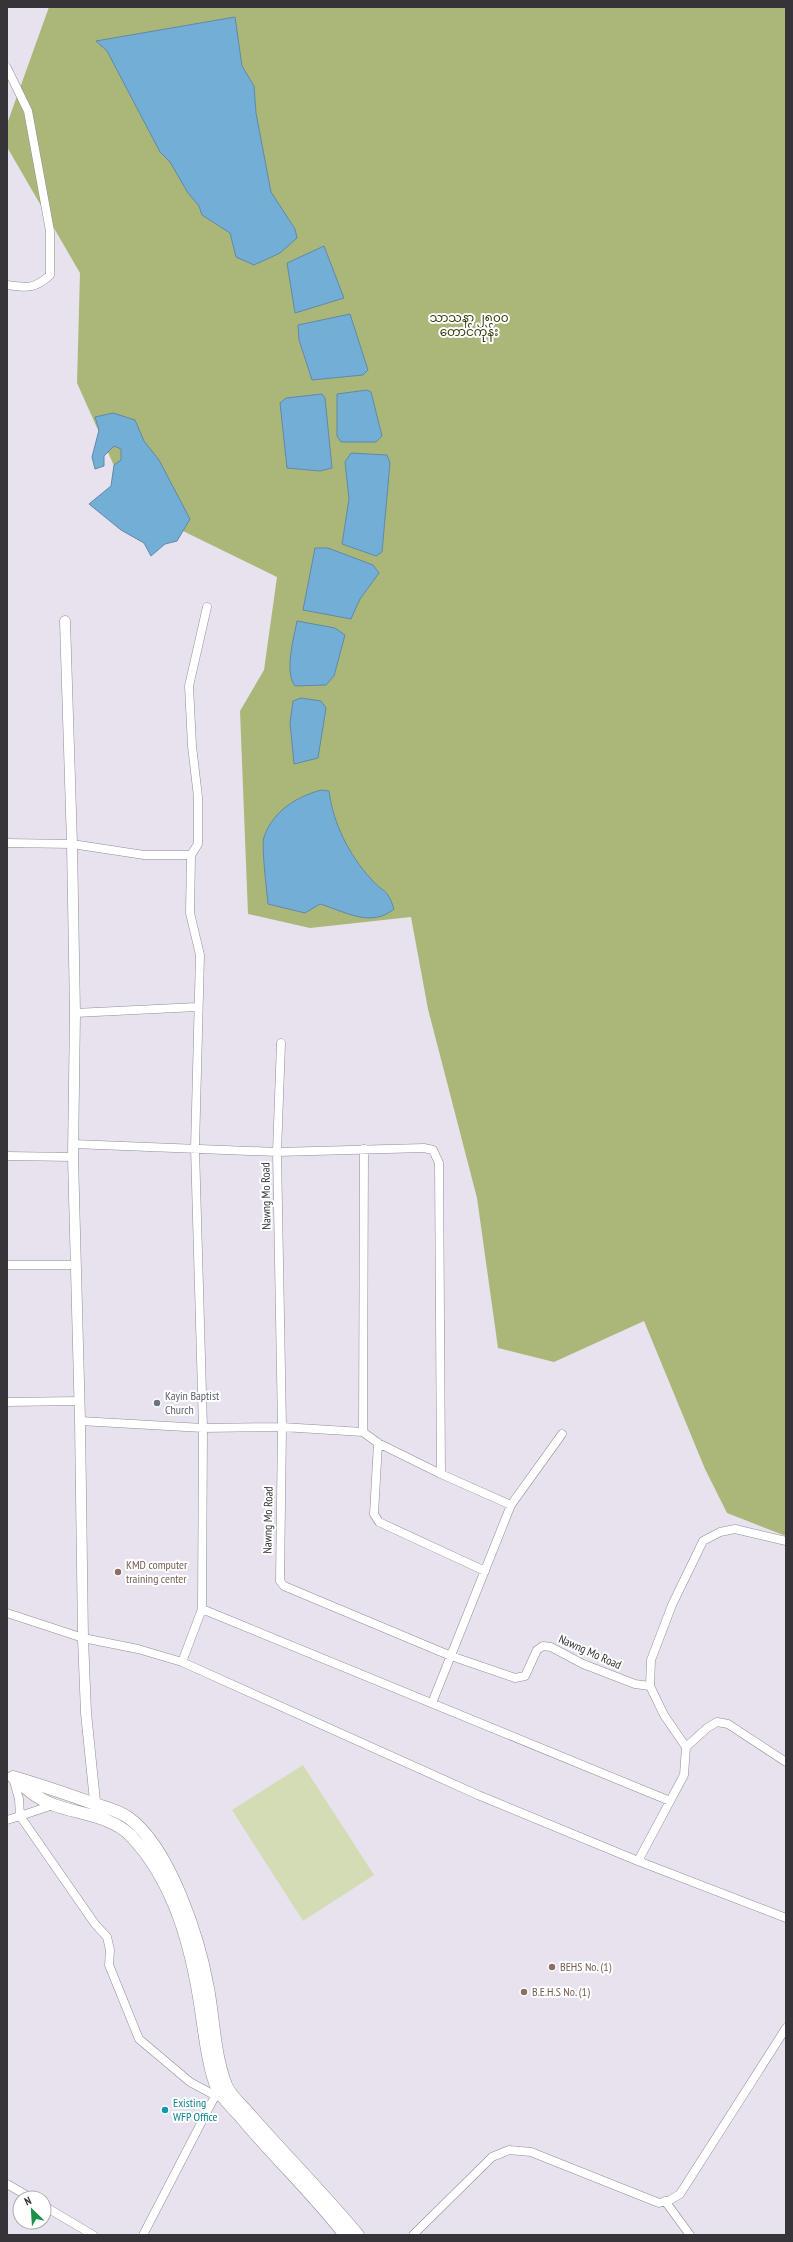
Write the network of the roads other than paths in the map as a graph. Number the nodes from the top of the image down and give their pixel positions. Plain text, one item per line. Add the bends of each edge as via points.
1 (7, 68) edge
2 (7, 285) edge
3 (207, 607) dead end
4 (65, 621) dead end
5 (7, 844) edge
6 (72, 844) junction
7 (191, 855) junction
8 (197, 1007) junction
9 (75, 1013) junction
10 (282, 1043) dead end
11 (73, 1144) junction
12 (195, 1148) junction
13 (364, 1149) junction
14 (277, 1152) junction
15 (7, 1156) edge
16 (73, 1157) junction
17 (7, 1265) edge
18 (75, 1265) junction
19 (79, 1401) junction
20 (7, 1402) edge
21 (80, 1421) junction
22 (282, 1427) junction
23 (203, 1428) junction
24 (363, 1432) junction
25 (562, 1434) dead end
26 (378, 1443) junction
27 (441, 1474) junction
28 (511, 1504) junction
29 (786, 1541) edge
30 (485, 1571) junction
31 (202, 1609) junction
32 (7, 1613) edge
33 (83, 1638) junction
34 (451, 1656) junction
35 (182, 1662) junction
36 (650, 1686) junction
37 (432, 1703) junction
38 (686, 1747) junction
39 (786, 1762) edge
40 (10, 1776) edge
41 (670, 1801) junction
42 (95, 1804) junction
43 (53, 1805) junction
44 (20, 1816) junction
45 (96, 1817) junction
46 (7, 1820) edge
47 (638, 1861) junction
48 (786, 1918) edge
49 (786, 2028) edge
50 (221, 2092) junction
51 (7, 2184) edge
52 (17, 2190) edge
53 (665, 2201) junction
54 (52, 2211) edge
55 (93, 2235) edge
56 (143, 2235) edge
57 (345, 2235) edge
58 (358, 2235) edge
59 (414, 2235) edge
60 (690, 2235) edge

1 - 2 street via 28,111 50,231 50,275 41,283 27,288
3 - 7 street via 189,686 198,797 198,844
4 - 6 street
5 - 6 street
6 - 7 street via 144,855
6 - 9 street
7 - 8 street via 190,913 200,955
8 - 9 street
8 - 12 street
9 - 11 street
10 - 14 street, Nawng Mo Road
11 - 12 street
11 - 16 street
12 - 14 street
12 - 23 street
13 - 14 street
13 - 24 street
13 - 27 street via 424,1148 433,1150 439,1163
14 - 22 street, Nawng Mo Road
15 - 16 street
16 - 18 street
17 - 18 street
18 - 19 street
19 - 20 street
19 - 21 street
21 - 23 street
21 - 33 street
22 - 23 street
22 - 24 street
22 - 34 street, Nawng Mo Road via 279,1574 284,1586
23 - 31 street
24 - 26 street
25 - 28 street
26 - 27 street
26 - 30 street via 374,1514 380,1522
27 - 28 street
28 - 30 street
29 - 36 street via 735,1528 703,1541 672,1605 651,1660
30 - 34 street
31 - 35 street
31 - 37 street
32 - 33 street
33 - 35 street
33 - 42 street via 86,1713
34 - 36 street, Nawng Mo Road via 521,1678 525,1676 537,1650 543,1646 551,1647 583,1664 635,1684
34 - 37 street
35 - 47 street via 478,1795
36 - 38 street via 664,1715
37 - 41 street
38 - 39 street via 717,1722 728,1724
38 - 41 street via 684,1775
40 - 42 main road via 48,1786
40 - 43 main road via 40,1799
40 - 44 street via 19,1799
41 - 47 street
42 - 45 street
42 - 50 main road via 116,1810 140,1827 158,1852 174,1882 195,1935 208,1988
43 - 44 street
43 - 45 main road
44 - 46 street
44 - 50 street via 95,1924 107,1937 110,1950 109,1965 139,2039 190,2082
45 - 50 main road via 115,1825 130,1836 149,1858 165,1887 186,1936 198,1988 206,2048
47 - 48 street
49 - 53 street via 680,2194
50 - 56 street
50 - 57 main road via 256,2135 316,2198
50 - 58 main road via 264,2130 324,2194
51 - 52 street
53 - 59 street via 659,2203 531,2152 509,2150 492,2157
53 - 60 street
54 - 55 street

